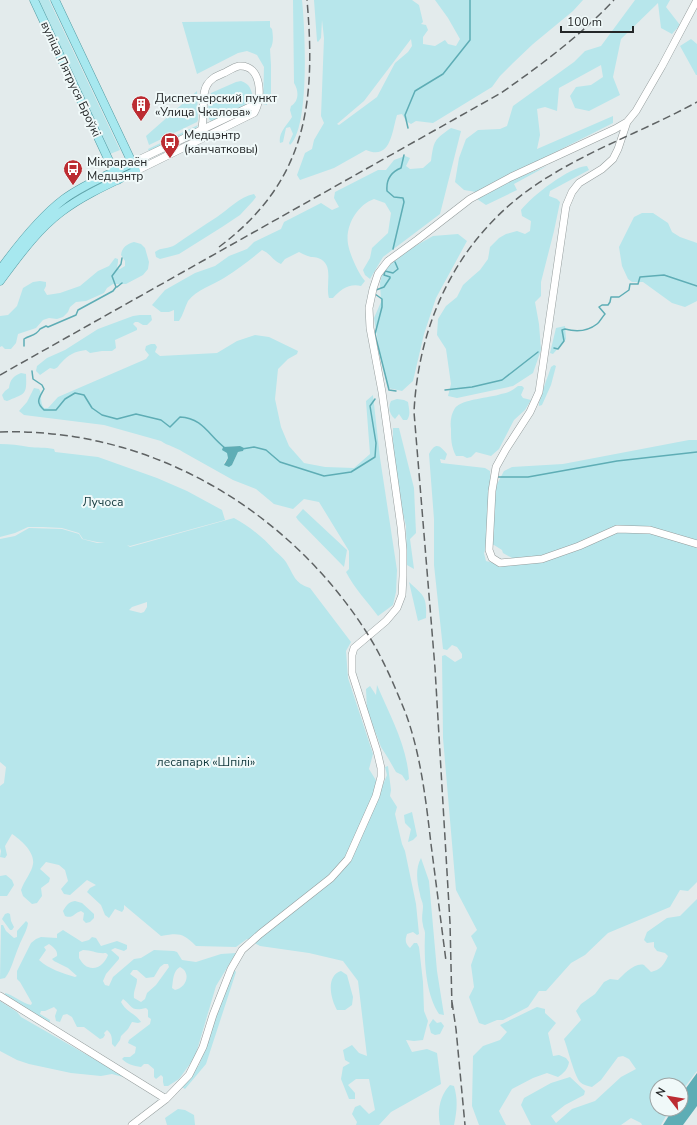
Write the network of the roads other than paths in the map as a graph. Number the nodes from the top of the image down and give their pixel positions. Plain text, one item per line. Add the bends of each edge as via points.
1 (34, 0) edge
2 (55, 0) edge
3 (697, 0) edge
4 (258, 103) junction
5 (627, 122) junction
6 (201, 131) junction
7 (132, 163) junction
8 (136, 171) junction
9 (116, 176) junction
10 (9, 263) junction
11 (0, 270) edge
12 (0, 281) edge
13 (697, 544) edge
14 (0, 996) edge
15 (166, 1099) junction
16 (132, 1125) edge

1 - 9 main road, вуліца Пятруся Броўкі
2 - 7 main road, вуліца Пятруся Броўкі
3 - 5 street via 662,66
4 - 6 street
4 - 6 street via 259,84 255,74 248,68 239,66 213,78 204,92
4 - 8 street via 254,113
5 - 13 street via 612,159 602,169 578,184 566,206 539,392 530,412 496,467 489,550 492,558 500,563 542,559 617,529 650,530
5 - 15 street via 470,199 388,261 378,274 369,308 370,328 382,392 401,527 402,595 397,608 386,621 354,648 351,664 381,768 378,787 348,859 331,878 242,950 231,969 203,1047 188,1075
6 - 7 street
7 - 8 main road, вуліца Пятруся Броўкі
7 - 9 main road
8 - 9 main road
9 - 10 main road via 64,199 50,212
10 - 11 main road
10 - 12 main road
14 - 15 street
15 - 16 street

